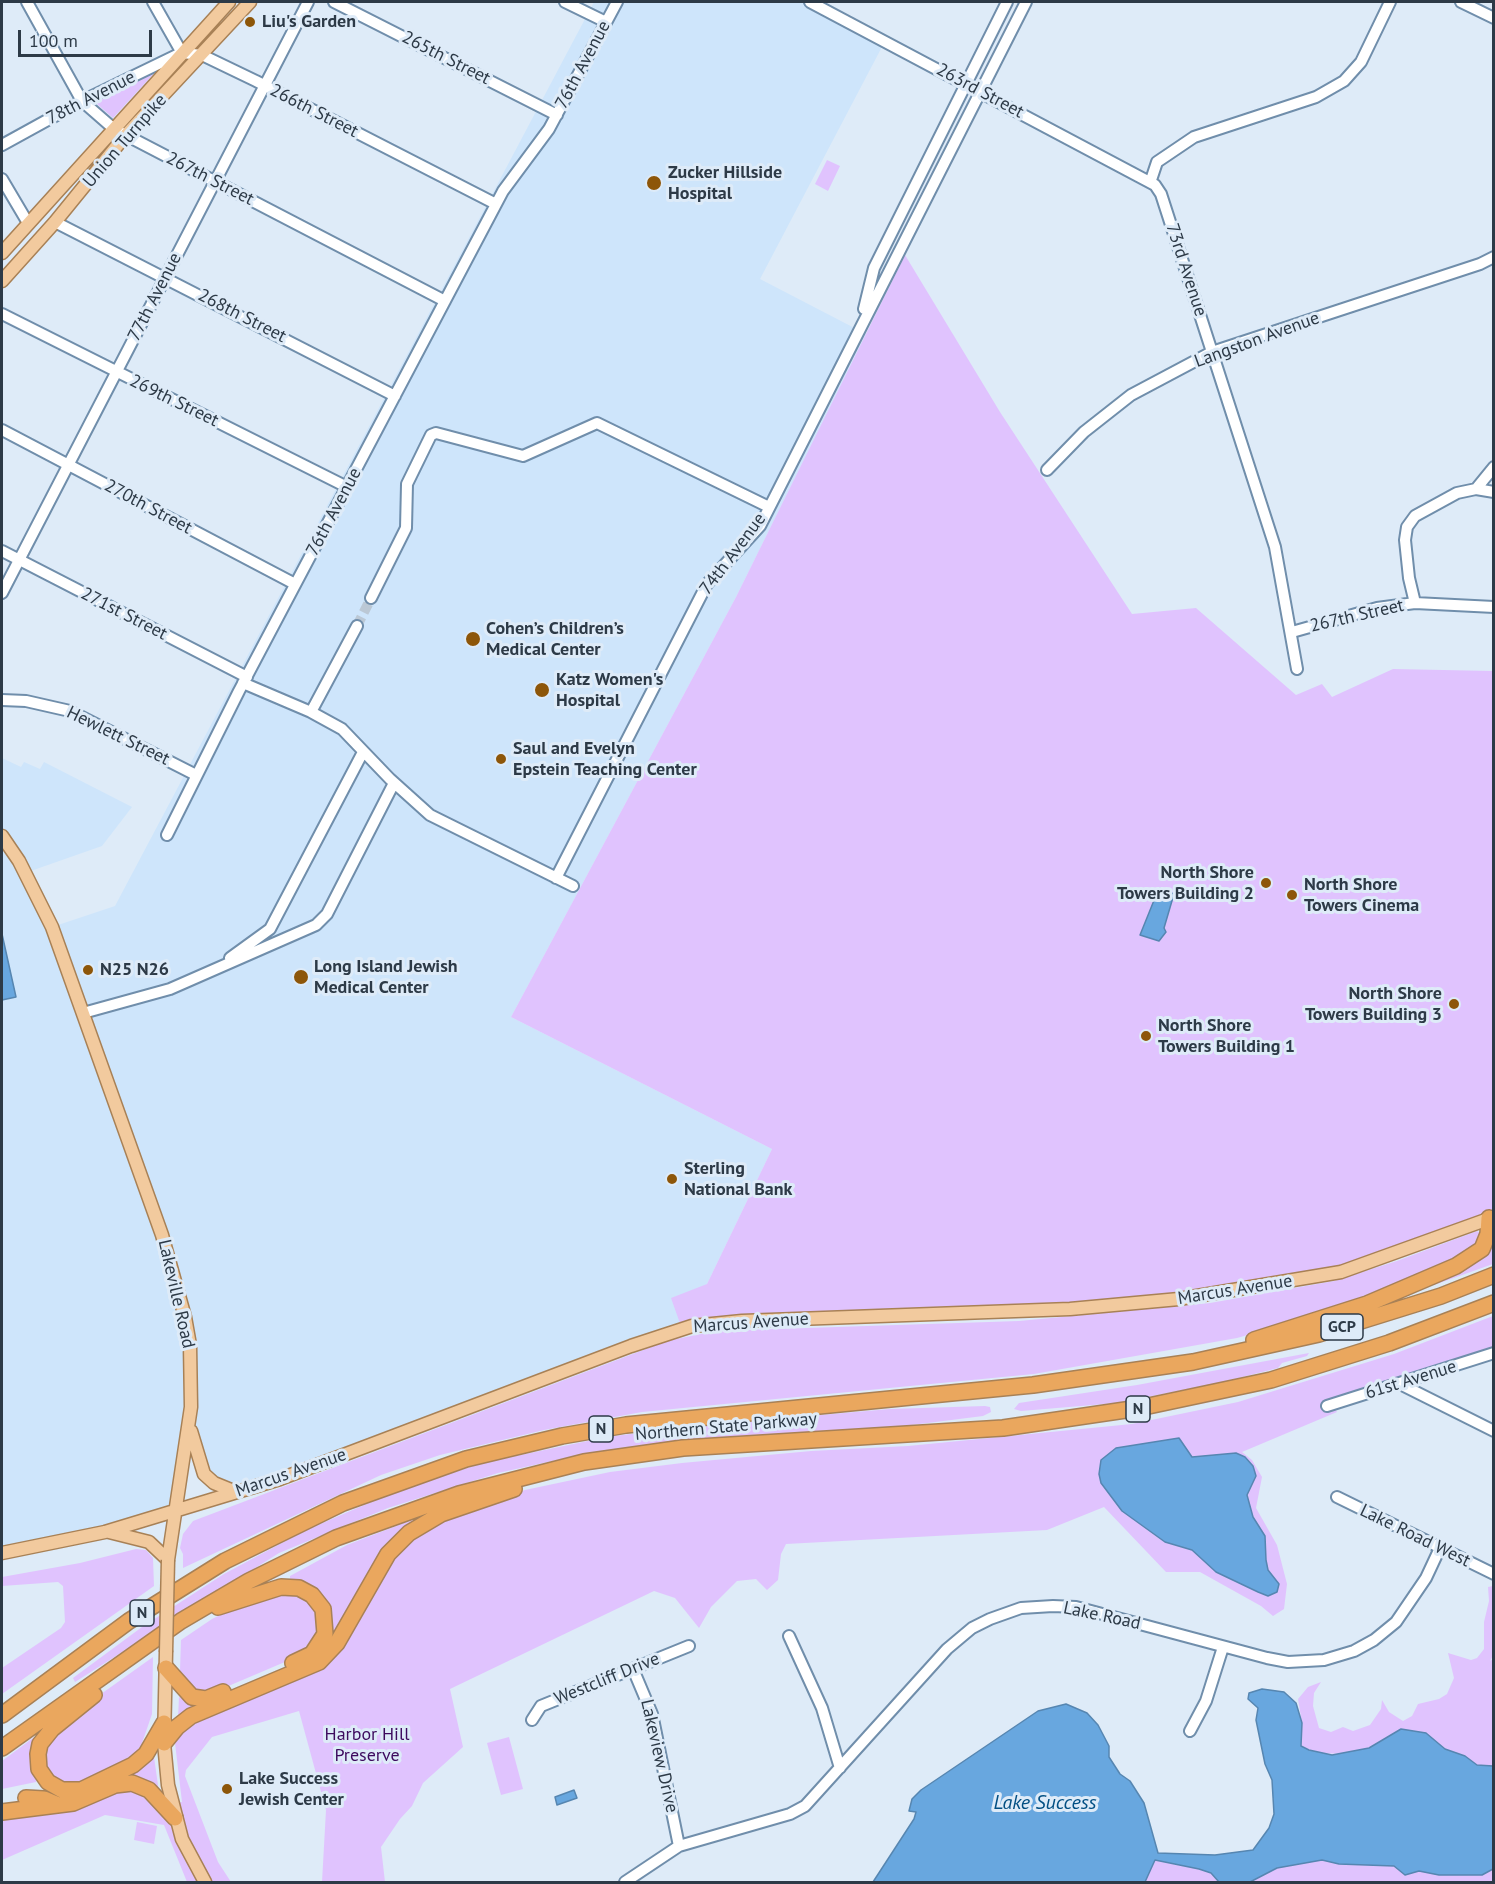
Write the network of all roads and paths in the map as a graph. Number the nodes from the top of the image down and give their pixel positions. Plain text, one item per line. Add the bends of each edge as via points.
1 (27, 2) edge
2 (153, 2) edge
3 (229, 2) edge
4 (250, 2) edge
5 (308, 2) edge
6 (334, 2) edge
7 (565, 2) edge
8 (617, 2) edge
9 (810, 2) edge
10 (1007, 2) edge
11 (1026, 2) edge
12 (1390, 2) edge
13 (1461, 2) edge
14 (829, 6) edge
15 (1494, 18) edge
16 (606, 22) junction
17 (182, 53) junction
18 (202, 55) junction
19 (966, 83) junction
20 (265, 85) junction
21 (980, 91) junction
22 (82, 101) junction
23 (557, 115) junction
24 (114, 129) junction
25 (125, 136) junction
26 (2, 146) edge
27 (2, 180) edge
28 (1151, 180) junction
29 (215, 181) junction
30 (496, 204) junction
31 (55, 222) junction
32 (28, 223) junction
33 (2, 253) edge
34 (1494, 257) edge
35 (165, 277) junction
36 (2, 281) edge
37 (445, 301) junction
38 (2, 314) edge
39 (859, 326) junction
40 (1212, 352) junction
41 (116, 373) junction
42 (395, 396) junction
43 (2, 430) edge
44 (68, 465) junction
45 (1494, 467) edge
46 (1047, 470) dead end
47 (347, 487) junction
48 (1476, 489) junction
49 (1494, 492) edge
50 (769, 507) junction
51 (2, 552) edge
52 (18, 560) junction
53 (295, 584) junction
54 (2, 593) edge
55 (371, 598) tunnel mouth
56 (1415, 603) junction
57 (1494, 607) edge
58 (357, 626) tunnel mouth
59 (1292, 632) junction
60 (1297, 669) dead end
61 (245, 680) junction
62 (2, 700) edge
63 (311, 712) junction
64 (363, 752) junction
65 (196, 775) junction
66 (394, 783) junction
67 (167, 835) dead end
68 (2, 836) edge
69 (556, 878) junction
70 (573, 886) dead end
71 (212, 970) junction
72 (83, 1013) junction
73 (1491, 1217) edge
74 (1494, 1275) edge
75 (1494, 1303) edge
76 (1494, 1353) edge
77 (1224, 1356) joint
78 (1129, 1372) junction
79 (1271, 1380) joint
80 (1400, 1384) junction
81 (1327, 1406) dead end
82 (189, 1422) junction
83 (1494, 1431) edge
84 (617, 1456) junction
85 (236, 1492) junction
86 (1337, 1497) dead end
87 (175, 1512) junction
88 (105, 1532) junction
89 (1440, 1548) junction
90 (2, 1553) edge
91 (168, 1560) junction
92 (1494, 1574) edge
93 (181, 1621) junction
94 (789, 1636) dead end
95 (153, 1641) junction
96 (689, 1646) dead end
97 (1222, 1647) junction
98 (166, 1660) junction
99 (633, 1669) junction
100 (62, 1670) junction
101 (2, 1704) edge
102 (2, 1715) edge
103 (532, 1720) dead end
104 (164, 1723) junction
105 (1191, 1731) dead end
106 (164, 1743) junction
107 (2, 1748) edge
108 (840, 1767) junction
109 (41, 1773) junction
110 (60, 1806) junction
111 (2, 1812) edge
112 (175, 1818) junction
113 (679, 1846) junction
114 (204, 1882) edge
115 (625, 1882) edge

1 - 22 street, 267th Street
2 - 17 street
3 - 17 main road, Union Turnpike
4 - 18 main road, Union Turnpike
5 - 20 street, 77th Avenue
6 - 23 street, 265th Street
7 - 16 street
8 - 16 street, 76th Avenue
9 - 14 street, 263rd Street
10 - 19 street, 74th Avenue
11 - 21 street, 74th Avenue
12 - 28 street via 1361,62 1344,81 1316,97 1186,141 1157,162
13 - 15 street
14 - 19 street, 263rd Street
16 - 23 street, 76th Avenue
17 - 18 street, 266th Street
17 - 22 street, 78th Avenue
17 - 24 main road, Union Turnpike
18 - 20 street, 266th Street
18 - 25 main road, Union Turnpike
19 - 21 street, 263rd Street
19 - 39 street, 74th Avenue via 874,268
20 - 29 street, 77th Avenue
20 - 30 street, 266th Street
21 - 28 street, 263rd Street
21 - 39 street, 74th Avenue
22 - 24 street, 267th Street
22 - 26 street, 78th Avenue
23 - 30 street, 76th Avenue
24 - 25 street, 267th Street
24 - 32 main road, Union Turnpike
25 - 29 street, 267th Street
25 - 31 main road, Union Turnpike
27 - 32 street
28 - 40 street, 73rd Avenue via 1161,194
29 - 35 street, 77th Avenue
29 - 37 street, 267th Street
30 - 37 street, 76th Avenue
31 - 35 street, 268th Street
31 - 36 main road, Union Turnpike
32 - 33 main road, Union Turnpike
34 - 40 street, Langston Avenue
35 - 41 street, 77th Avenue
35 - 42 street, 268th Street
37 - 42 street, 76th Avenue
38 - 41 street, 269th Street
39 - 50 street, 74th Avenue
40 - 46 street, Langston Avenue via 1131,395 1084,432
40 - 59 street, 73rd Avenue via 1275,547
41 - 44 street, 77th Avenue
41 - 47 street, 269th Street
42 - 47 street, 76th Avenue
43 - 44 street, 270th Street
44 - 52 street, 77th Avenue
44 - 53 street, 270th Street
45 - 48 street
47 - 53 street, 76th Avenue
48 - 49 street
48 - 56 street via 1456,494 1415,516 1407,527 1405,540
50 - 55 street via 597,423 523,456 436,433 407,484 406,528
50 - 69 street, 74th Avenue via 760,526 707,584
51 - 52 street, 271st Street
52 - 54 street, 77th Avenue
52 - 61 street, 271st Street
53 - 61 street, 76th Avenue
56 - 57 street, 267th Street
56 - 59 street, 267th Street via 1377,608
58 - 63 street
59 - 60 street, 73rd Avenue
61 - 63 street, 271st Street
61 - 65 street, 76th Avenue
62 - 65 street, Hewlett Street via 70,711
63 - 64 street, 271st Street via 342,729
64 - 66 street, 271st Street
64 - 71 street via 270,929
65 - 67 street, 76th Avenue
66 - 69 street, 271st Street via 430,815
66 - 71 street via 323,920
68 - 72 main road, Lakeville Road via 42,906
69 - 70 street, 271st Street
71 - 72 street via 170,988
72 - 82 main road, Lakeville Road via 174,1273 190,1346
73 - 78 highway via 1482,1249 1456,1266 1312,1323
73 - 85 main road, Marcus Avenue via 1341,1272 1179,1299 1070,1309 735,1321 693,1326
74 - 77 highway, GCP via 1359,1322
75 - 79 highway, GCP via 1389,1343
76 - 80 street, 61st Avenue
77 - 78 highway, Northern State Parkway / N
78 - 100 highway, Northern State Parkway / N via 626,1425 487,1453 373,1491 283,1530 197,1577
79 - 84 highway, Northern State Parkway / N via 1139,1408 1002,1428 716,1445
80 - 81 street, 61st Avenue
80 - 83 street
82 - 85 main road via 204,1474
82 - 87 main road, Lakeville Road
84 - 93 highway, Northern State Parkway / N via 490,1484 387,1518 279,1565
84 - 106 highway via 461,1505 416,1528 388,1554 337,1643 324,1658 191,1716
85 - 87 main road, Marcus Avenue
86 - 89 street, Lake Road West
87 - 88 main road, Marcus Avenue
87 - 91 main road, Lakeville Road
88 - 90 main road, Marcus Avenue
88 - 91 main road via 149,1542
89 - 92 street, Lake Road West
89 - 97 street, Lake Road via 1401,1617 1354,1651 1324,1660 1288,1662
91 - 98 main road, Lakeville Road, bridge
93 - 95 highway, Northern State Parkway / N
93 - 98 highway via 253,1594 289,1587 303,1590 318,1601 325,1615 326,1630 320,1645 308,1656 206,1699 188,1694
94 - 108 street via 822,1708
95 - 107 highway, Northern State Parkway / N
95 - 109 highway via 119,1676 47,1735 38,1754
96 - 99 street, Westcliff Drive
97 - 105 street via 1206,1701
97 - 108 street, Lake Road via 1076,1607 1038,1606 1004,1613 972,1628 947,1649
98 - 104 main road, Lakeville Road
99 - 103 street, Westcliff Drive via 541,1706
99 - 113 street, Lakeview Drive via 652,1714
100 - 101 highway
100 - 102 highway, Northern State Parkway / N
104 - 106 main road, Lakeville Road
104 - 109 highway via 138,1762 81,1790 62,1790
106 - 112 main road, Lakeville Road
108 - 113 street, Lake Road via 816,1797 790,1814
109 - 110 highway via 37,1786 26,1798 44,1799
110 - 111 highway
110 - 112 highway via 132,1783 145,1787
112 - 114 main road, Lakeville Road
113 - 115 street, Lake Road

